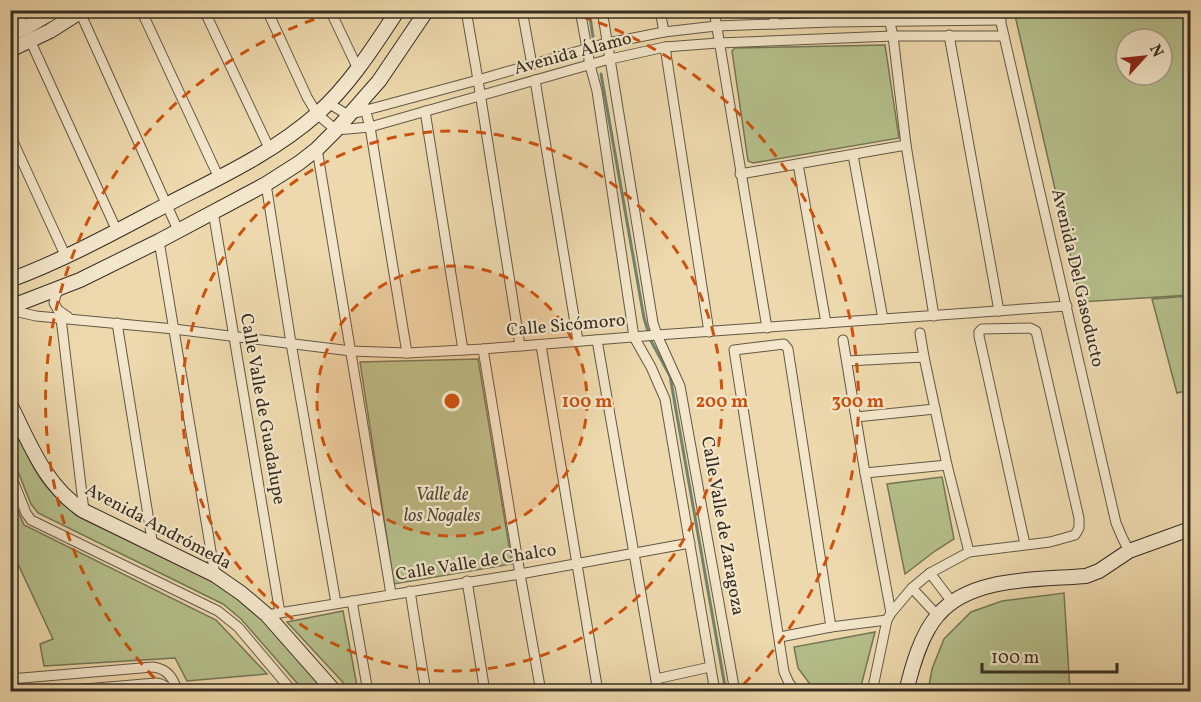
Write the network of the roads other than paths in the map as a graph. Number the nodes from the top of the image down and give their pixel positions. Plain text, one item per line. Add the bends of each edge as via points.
1 (16, 10) edge
2 (56, 10) edge
3 (141, 10) edge
4 (204, 10) edge
5 (267, 10) edge
6 (330, 10) edge
7 (427, 10) edge
8 (466, 10) edge
9 (522, 10) edge
10 (580, 10) edge
11 (602, 10) edge
12 (660, 10) edge
13 (714, 10) edge
14 (772, 10) edge
15 (830, 10) edge
16 (887, 10) edge
17 (80, 11) edge
18 (395, 12) edge
19 (999, 15) edge
20 (946, 16) edge
21 (889, 21) junction
22 (832, 22) junction
23 (775, 24) junction
24 (716, 26) junction
25 (664, 32) junction
26 (10, 34) edge
27 (27, 34) junction
28 (950, 35) junction
29 (893, 36) junction
30 (1004, 36) junction
31 (608, 43) junction
32 (718, 43) junction
33 (665, 47) junction
34 (587, 48) junction
35 (10, 50) edge
36 (611, 59) junction
37 (532, 65) junction
38 (590, 65) junction
39 (358, 69) junction
40 (478, 80) junction
41 (534, 80) junction
42 (480, 96) junction
43 (328, 103) junction
44 (364, 105) junction
45 (425, 111) junction
46 (317, 114) junction
47 (348, 115) junction
48 (370, 127) junction
49 (336, 130) junction
50 (10, 135) edge
51 (906, 145) junction
52 (317, 149) junction
53 (270, 150) junction
54 (853, 155) junction
55 (798, 164) junction
56 (740, 174) junction
57 (219, 178) junction
58 (266, 184) junction
59 (166, 205) junction
60 (213, 211) junction
61 (178, 230) junction
62 (117, 231) junction
63 (159, 241) junction
64 (66, 256) junction
65 (11, 278) edge
66 (63, 287) junction
67 (1067, 306) junction
68 (10, 309) edge
69 (999, 311) junction
70 (934, 316) junction
71 (65, 318) junction
72 (883, 319) junction
73 (117, 323) junction
74 (826, 323) junction
75 (767, 328) junction
76 (174, 329) junction
77 (710, 332) junction
78 (920, 333) dead end
79 (655, 335) junction
80 (233, 336) junction
81 (637, 337) junction
82 (597, 340) junction
83 (843, 340) dead end
84 (578, 341) junction
85 (291, 343) junction
86 (541, 345) junction
87 (520, 346) junction
88 (483, 349) junction
89 (463, 350) junction
90 (351, 351) junction
91 (407, 353) junction
92 (924, 357) junction
93 (847, 361) junction
94 (10, 404) edge
95 (935, 409) junction
96 (856, 417) junction
97 (947, 465) junction
98 (865, 473) junction
99 (10, 474) edge
100 (84, 511) junction
101 (1191, 529) edge
102 (690, 543) junction
103 (1025, 544) junction
104 (153, 546) junction
105 (1129, 551) junction
106 (969, 552) junction
107 (633, 553) junction
108 (576, 563) junction
109 (930, 573) junction
110 (520, 574) junction
111 (215, 575) junction
112 (467, 581) junction
113 (912, 588) junction
114 (410, 591) junction
115 (391, 594) junction
116 (352, 601) junction
117 (952, 602) junction
118 (336, 603) junction
119 (274, 614) junction
120 (938, 615) junction
121 (889, 616) junction
122 (831, 627) junction
123 (780, 637) junction
124 (710, 667) junction
125 (70, 674) junction
126 (656, 679) junction
127 (10, 680) edge
128 (76, 690) edge
129 (49, 692) edge
130 (177, 692) edge
131 (293, 692) edge
132 (336, 692) edge
133 (369, 692) edge
134 (426, 692) edge
135 (484, 692) edge
136 (541, 692) edge
137 (598, 692) edge
138 (658, 692) edge
139 (715, 692) edge
140 (735, 692) edge
141 (796, 692) edge
142 (872, 692) edge
143 (906, 692) edge

1 - 27 street
2 - 27 street
3 - 57 street
4 - 53 street
5 - 46 street
6 - 39 street
7 - 44 street
8 - 40 street
9 - 37 street
10 - 34 street
11 - 31 street, Calle Valle de Zaragoza
12 - 25 street
13 - 24 street
14 - 23 street
15 - 22 street
16 - 21 street
17 - 27 street via 50,31
17 - 59 street
18 - 39 street
19 - 20 street, Avenida Álamo
19 - 30 street, Avenida Del Gasoducto
20 - 21 street, Avenida Álamo
21 - 22 street, Avenida Álamo
21 - 29 street
22 - 23 street, Avenida Álamo
23 - 24 street, Avenida Álamo
24 - 25 street, Avenida Álamo
24 - 32 street
25 - 31 street, Avenida Álamo
26 - 27 street
27 - 35 street
27 - 62 street
28 - 29 street, Avenida Álamo
28 - 30 street, Avenida Álamo
28 - 69 street
29 - 32 street, Avenida Álamo
29 - 51 street
30 - 67 street, Avenida Del Gasoducto
31 - 34 street, Avenida Álamo
31 - 36 street, Calle Valle de Zaragoza
32 - 33 street, Avenida Álamo
32 - 56 street
33 - 36 street, Avenida Álamo
33 - 77 street
34 - 37 street, Avenida Álamo
34 - 38 street
36 - 38 street, Avenida Álamo
36 - 79 street, Calle Valle de Zaragoza
37 - 40 street, Avenida Álamo
38 - 41 street, Avenida Álamo
38 - 81 street
39 - 43 street
40 - 42 street
40 - 44 street, Avenida Álamo
41 - 42 street, Avenida Álamo
41 - 84 street
42 - 45 street, Avenida Álamo
42 - 87 street
43 - 46 street
43 - 47 street
44 - 47 street
44 - 48 street
45 - 48 street, Avenida Álamo
45 - 89 street
46 - 49 street
46 - 53 street
47 - 49 street
48 - 49 street, Avenida Álamo
48 - 91 street
49 - 52 street
50 - 64 street
51 - 54 street
51 - 70 street
52 - 58 street
52 - 90 street
53 - 57 street
54 - 55 street
54 - 72 street
55 - 56 street
55 - 74 street
56 - 75 street
57 - 59 street
58 - 60 street
58 - 85 street
59 - 61 street
59 - 62 street
60 - 61 street
60 - 80 street, Calle Valle de Guadalupe
61 - 63 street
62 - 64 street
63 - 66 street
63 - 76 street
64 - 65 street
66 - 68 street
66 - 71 street via 54,303
67 - 69 street, Calle Sicómoro
67 - 105 street, Avenida Del Gasoducto via 1116,523
68 - 71 street, Calle Sicómoro
69 - 70 street, Calle Sicómoro
70 - 72 street, Calle Sicómoro
71 - 73 street, Calle Sicómoro
71 - 100 street
72 - 74 street, Calle Sicómoro
73 - 76 street, Calle Sicómoro
73 - 104 street
74 - 75 street, Calle Sicómoro
75 - 77 street, Calle Sicómoro
76 - 80 street, Calle Sicómoro
76 - 111 street
77 - 79 street, Calle Sicómoro
78 - 92 street
79 - 81 street, Calle Sicómoro
79 - 140 street, Calle Valle de Zaragoza via 680,386
80 - 85 street, Calle Sicómoro
80 - 119 street, Calle Valle de Guadalupe
81 - 82 street, Calle Sicómoro
81 - 102 street, Calle Valle de Zaragoza via 665,399
82 - 84 street, Calle Sicómoro
82 - 107 street
83 - 93 street
84 - 86 street, Calle Sicómoro
85 - 90 street, Calle Sicómoro
85 - 118 street
86 - 87 street, Calle Sicómoro
86 - 108 street
87 - 88 street, Calle Sicómoro
88 - 89 street, Calle Sicómoro
88 - 110 street
89 - 91 street, Calle Sicómoro
90 - 91 street, Calle Sicómoro
90 - 115 street
92 - 93 street
92 - 95 street
93 - 96 street
94 - 100 street, Avenida Andrómeda via 51,482
95 - 96 street
95 - 97 street
96 - 98 street
97 - 98 street
97 - 106 street
98 - 121 street
99 - 131 street via 31,520 218,611 238,627
100 - 104 street, Avenida Andrómeda
101 - 105 street
102 - 107 street, Calle Valle de Chalco
102 - 124 street, Calle Valle de Zaragoza
103 - 103 street via 979,336 982,329 1036,331 1079,518 1075,535
103 - 106 street
104 - 111 street, Avenida Andrómeda
105 - 117 street via 1086,576 986,585
106 - 109 street
107 - 108 street, Calle Valle de Chalco
107 - 126 street
108 - 110 street, Calle Valle de Chalco
108 - 137 street
109 - 113 street
109 - 117 street
110 - 112 street, Calle Valle de Chalco
110 - 136 street
111 - 119 street, Avenida Andrómeda
112 - 114 street, Calle Valle de Chalco
112 - 135 street
113 - 120 street
113 - 121 street
114 - 115 street, Calle Valle de Chalco
114 - 134 street
115 - 116 street, Calle Valle de Chalco
116 - 118 street, Calle Valle de Chalco
116 - 133 street
117 - 120 street
118 - 119 street, Calle Valle de Chalco
119 - 132 street, Avenida Andrómeda
120 - 143 street via 924,638
121 - 122 street
121 - 142 street
122 - 123 street
122 - 123 street via 788,349 784,344 736,349 733,351
123 - 141 street via 784,672
124 - 126 street
124 - 139 street, Calle Valle de Zaragoza
125 - 127 street
125 - 128 street
125 - 130 street via 161,668 170,675
126 - 138 street
128 - 129 street
128 - 130 street via 156,683

